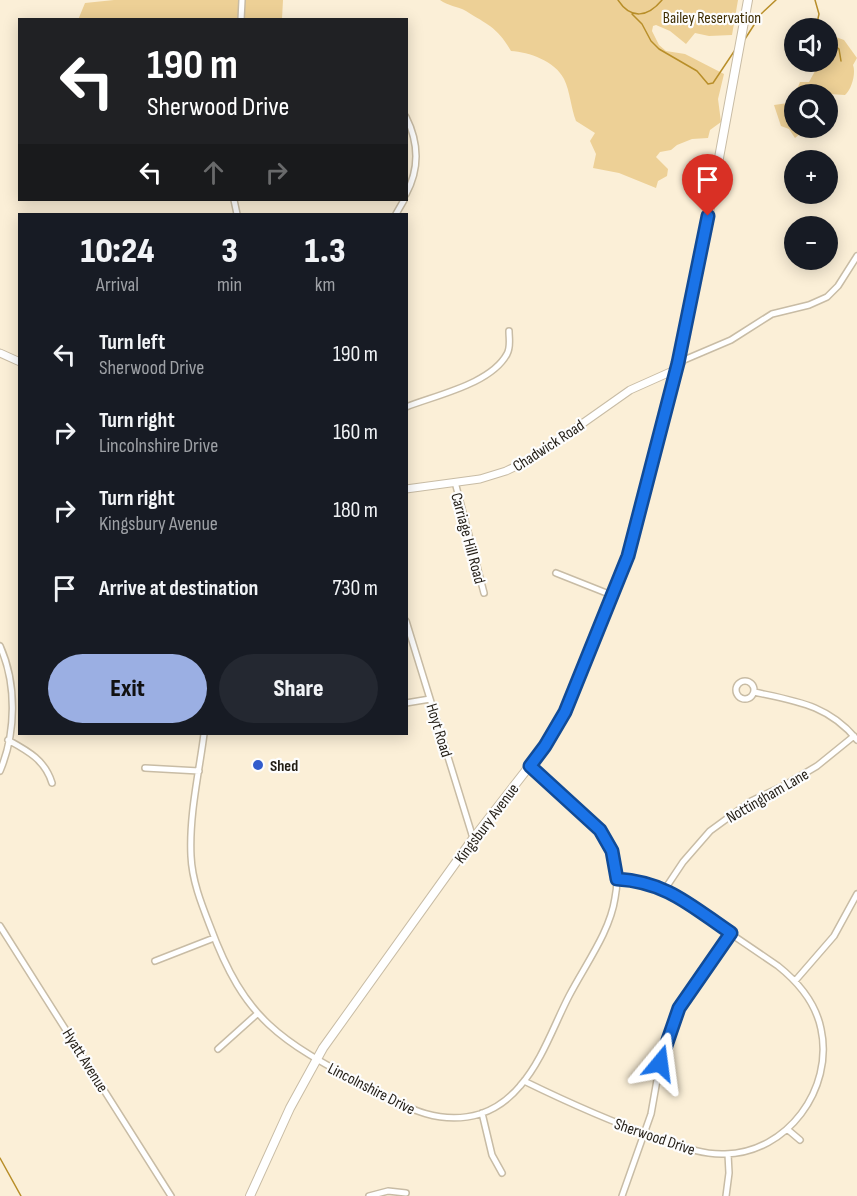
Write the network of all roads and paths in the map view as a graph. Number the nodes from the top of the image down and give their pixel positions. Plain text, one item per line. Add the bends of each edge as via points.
1 (242, 0) edge
2 (748, 0) edge
3 (241, 18) edge
4 (408, 122) edge
5 (408, 189) edge
6 (857, 256) edge
7 (509, 331) dead end
8 (0, 353) edge
9 (18, 361) edge
10 (677, 369) junction
11 (408, 406) edge
12 (454, 482) junction
13 (408, 489) edge
14 (556, 573) dead end
15 (484, 593) dead end
16 (614, 596) junction
17 (408, 628) edge
18 (0, 646) edge
19 (754, 692) dead end
20 (430, 699) junction
21 (408, 703) edge
22 (204, 735) edge
23 (856, 738) edge
24 (8, 740) junction
25 (530, 766) junction
26 (145, 768) dead end
27 (0, 771) edge
28 (199, 771) junction
29 (52, 783) dead end
30 (473, 838) junction
31 (617, 879) junction
32 (665, 889) junction
33 (857, 894) edge
34 (0, 926) edge
35 (731, 933) junction
36 (214, 938) junction
37 (155, 961) dead end
38 (795, 981) junction
39 (257, 1014) junction
40 (218, 1049) dead end
41 (317, 1059) junction
42 (524, 1081) junction
43 (482, 1113) junction
44 (788, 1129) junction
45 (645, 1134) junction
46 (800, 1140) dead end
47 (728, 1154) junction
48 (502, 1173) dead end
49 (406, 1193) dead end
50 (171, 1196) edge
51 (250, 1196) edge
52 (369, 1196) edge
53 (622, 1196) edge
54 (726, 1196) edge

1 - 3 street
2 - 10 main road, Kingsbury Avenue
4 - 5 street via 417,157
6 - 10 street via 827,297 772,314 731,340 684,360
7 - 11 street via 506,355 486,375
8 - 9 street
10 - 12 street, Chadwick Road via 630,390 522,464 492,476
10 - 16 main road, Kingsbury Avenue via 639,521
12 - 13 street, Chadwick Road
12 - 15 street, Carriage Hill Road
14 - 16 street
16 - 25 main road, Kingsbury Avenue via 562,718
17 - 20 street, Hoyt Road
18 - 24 street via 13,707
19 - 23 street via 825,711
20 - 21 street
20 - 30 street, Hoyt Road
22 - 28 street, Lincolnshire Drive
23 - 32 street, Nottingham Lane via 818,766 751,801 710,831 682,862
24 - 27 street
24 - 29 street via 35,756
25 - 30 main road, Kingsbury Avenue
25 - 31 street, Lincolnshire Drive via 600,830 612,851
26 - 28 street
28 - 36 street, Lincolnshire Drive via 191,854 196,889
30 - 41 main road, Kingsbury Avenue
31 - 32 street, Sherwood Drive via 642,881
31 - 42 street, Lincolnshire Drive via 606,926
32 - 35 street, Sherwood Drive
33 - 38 street via 834,936
34 - 50 street, Hyatt Avenue
35 - 38 street, Sherwood Drive
35 - 45 street via 674,1018
36 - 37 street
36 - 39 street, Lincolnshire Drive via 236,986
38 - 44 street, Sherwood Drive via 812,1004 823,1055 814,1094
39 - 40 street
39 - 41 street, Lincolnshire Drive via 290,1044
41 - 43 street, Lincolnshire Drive via 419,1113 451,1118
41 - 51 main road, Kingsbury Avenue via 272,1144
42 - 43 street, Lincolnshire Drive via 502,1102
42 - 45 street, Sherwood Drive
43 - 48 street via 492,1155
44 - 46 street
44 - 47 street, Sherwood Drive via 765,1144
45 - 47 street, Sherwood Drive via 693,1151
45 - 53 street
47 - 54 street
49 - 52 street via 388,1191

